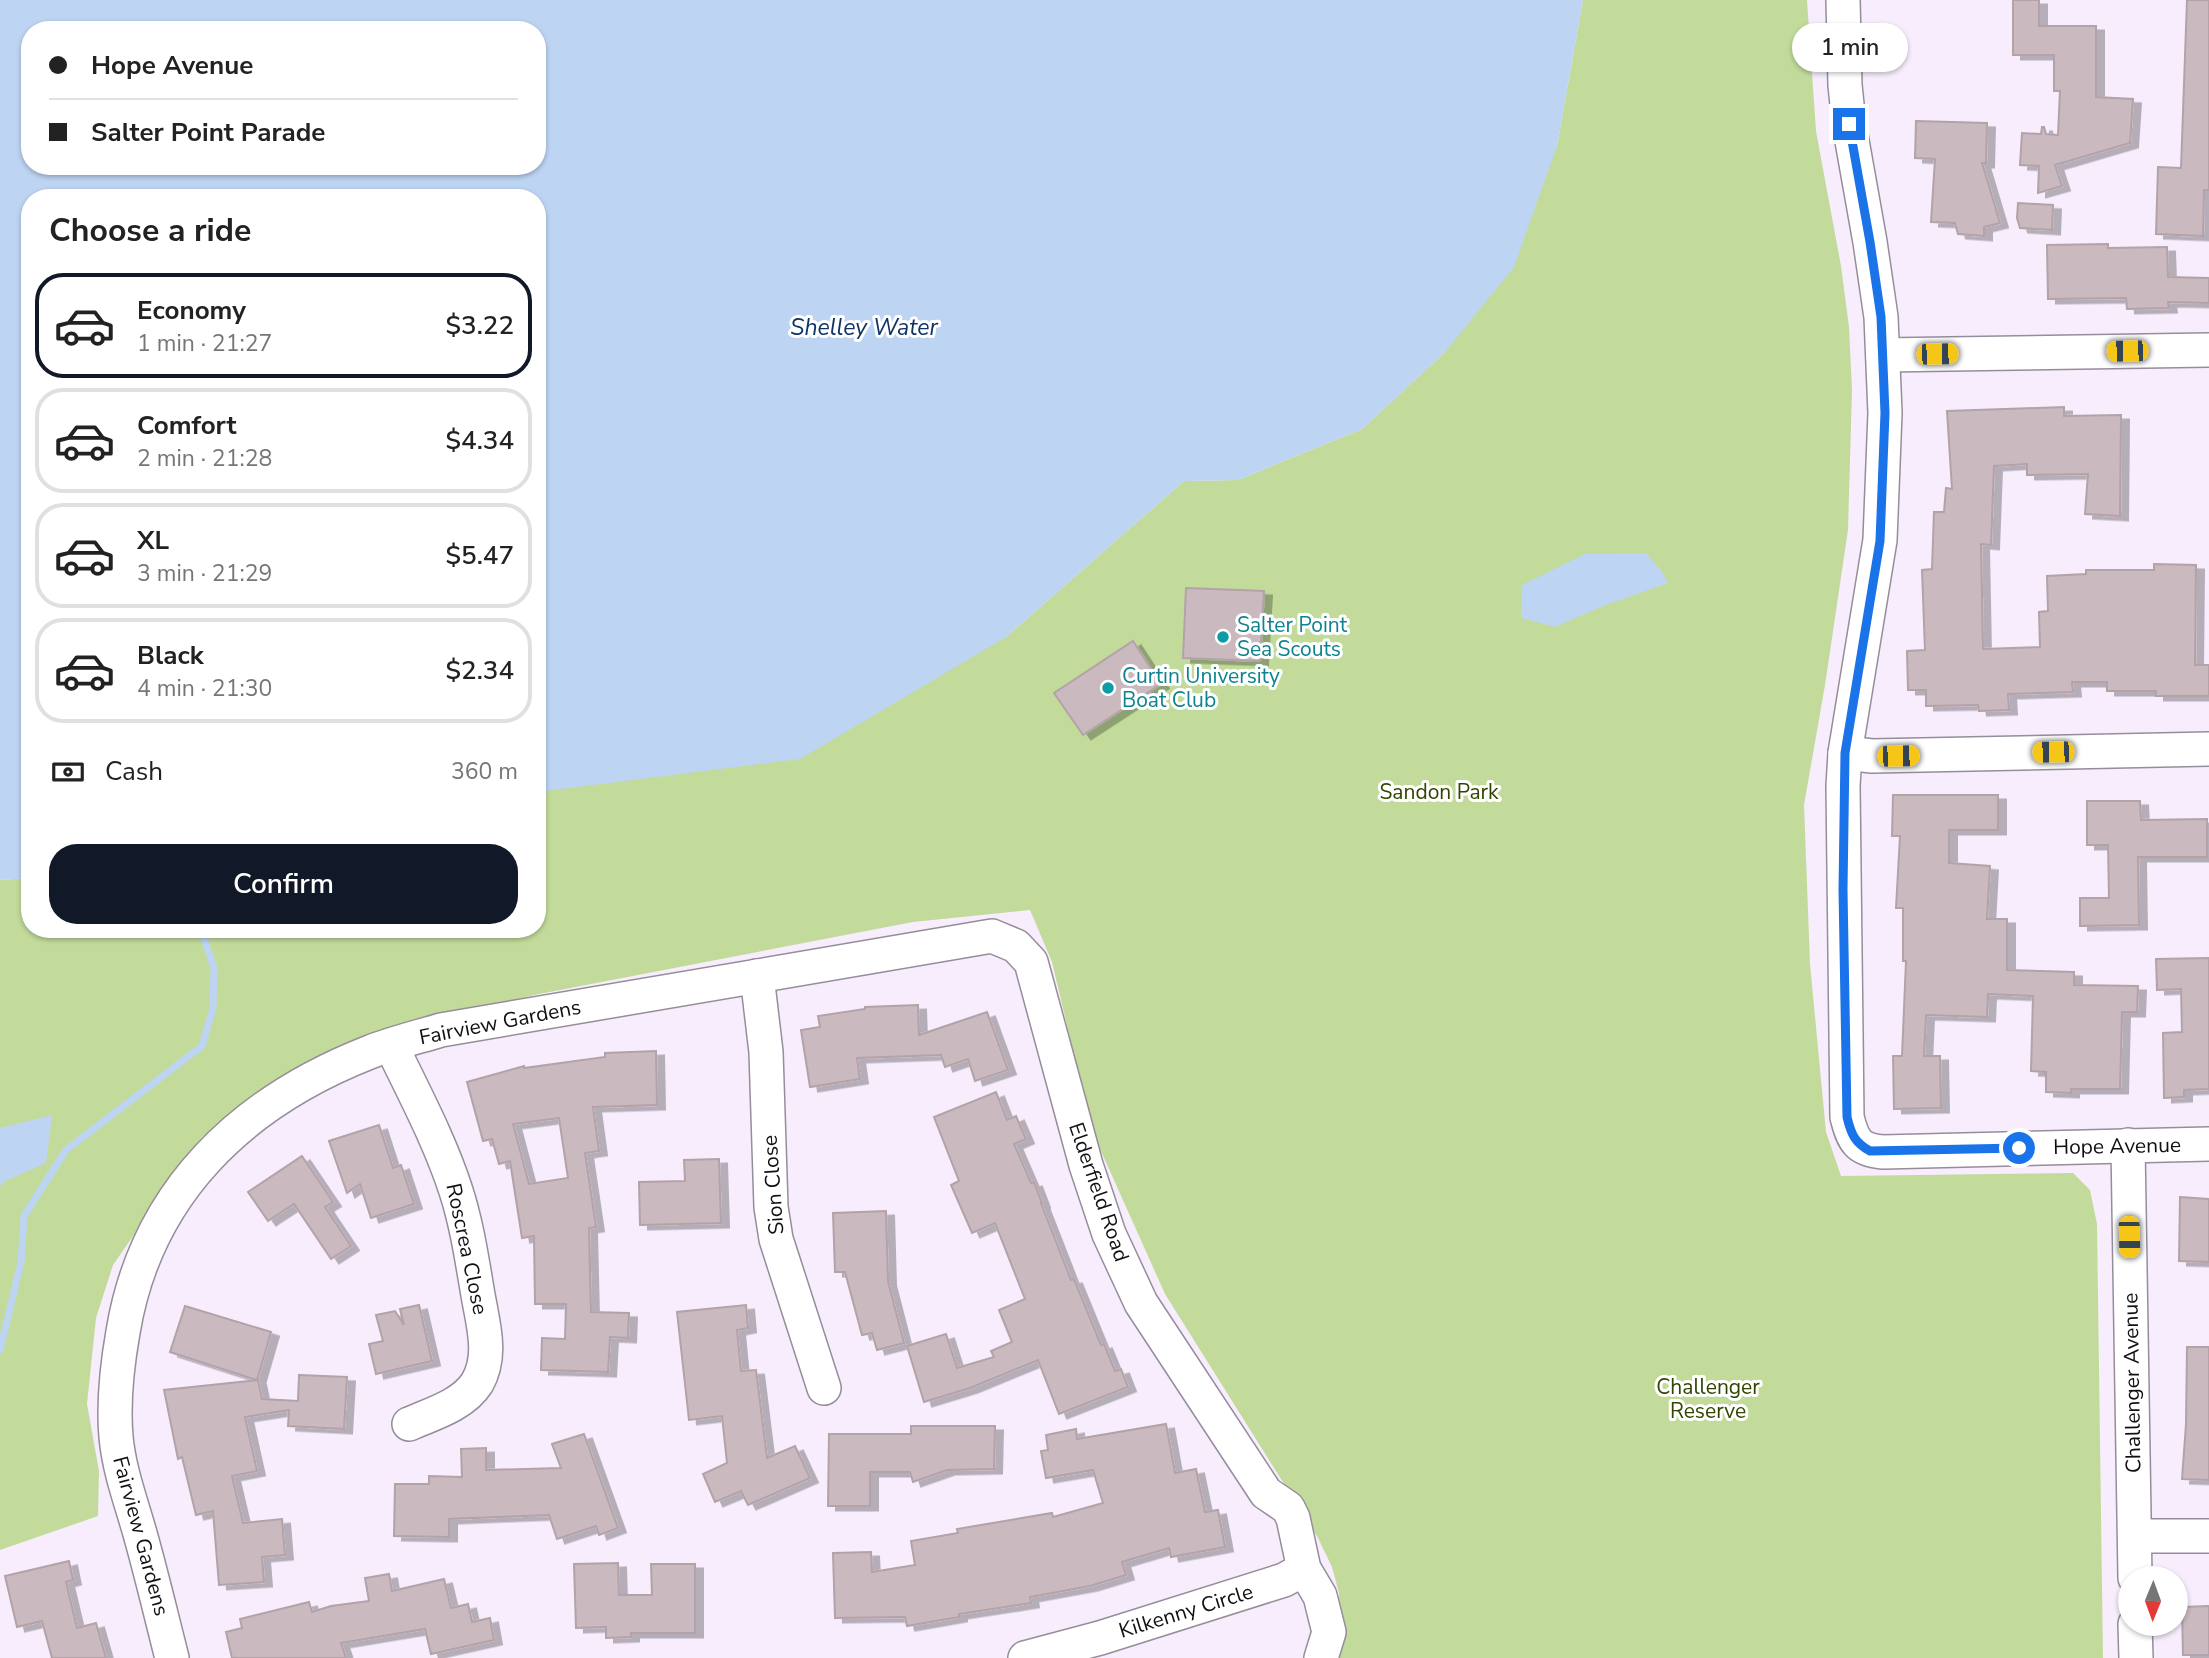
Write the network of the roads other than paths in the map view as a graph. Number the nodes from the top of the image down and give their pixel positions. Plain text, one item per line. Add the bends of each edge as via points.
1 (1843, 0) edge
2 (2209, 350) edge
3 (1883, 355) junction
4 (2209, 750) edge
5 (1845, 753) junction
6 (1016, 946) joint
7 (757, 976) junction
8 (391, 1045) junction
9 (2209, 1144) edge
10 (2128, 1145) junction
11 (824, 1388) dead end
12 (409, 1424) dead end
13 (2135, 1536) junction
14 (2209, 1536) edge
15 (2135, 1566) edge
16 (1294, 1575) junction
17 (2135, 1636) edge
18 (172, 1658) edge
19 (1025, 1658) edge
20 (1321, 1658) edge
21 (2136, 1658) edge

1 - 3 street via 1849,124 1870,242
2 - 3 street
3 - 5 street via 1880,541
4 - 5 street
5 - 10 street, Hope Avenue via 1847,1117 1859,1145 1883,1152
6 - 7 street, Fairview Gardens via 986,937
6 - 16 street, Elderfield Road via 1034,970 1109,1234 1142,1303 1266,1493 1288,1508 1293,1518
7 - 8 street, Fairview Gardens via 441,1030
7 - 11 street, Sion Close via 766,1052 776,1239
8 - 12 street, Roscrea Close via 457,1192 486,1341 485,1365 475,1386 452,1405
8 - 18 street, Fairview Gardens via 327,1071 285,1095 208,1156 170,1203 131,1288 118,1360 116,1438
9 - 10 street, Hope Avenue
10 - 13 street, Challenger Avenue
13 - 14 street
13 - 15 street, Challenger Avenue
16 - 19 street, Kilkenny Circle
16 - 20 street, Elderfield Road via 1320,1596 1329,1632
17 - 21 street

